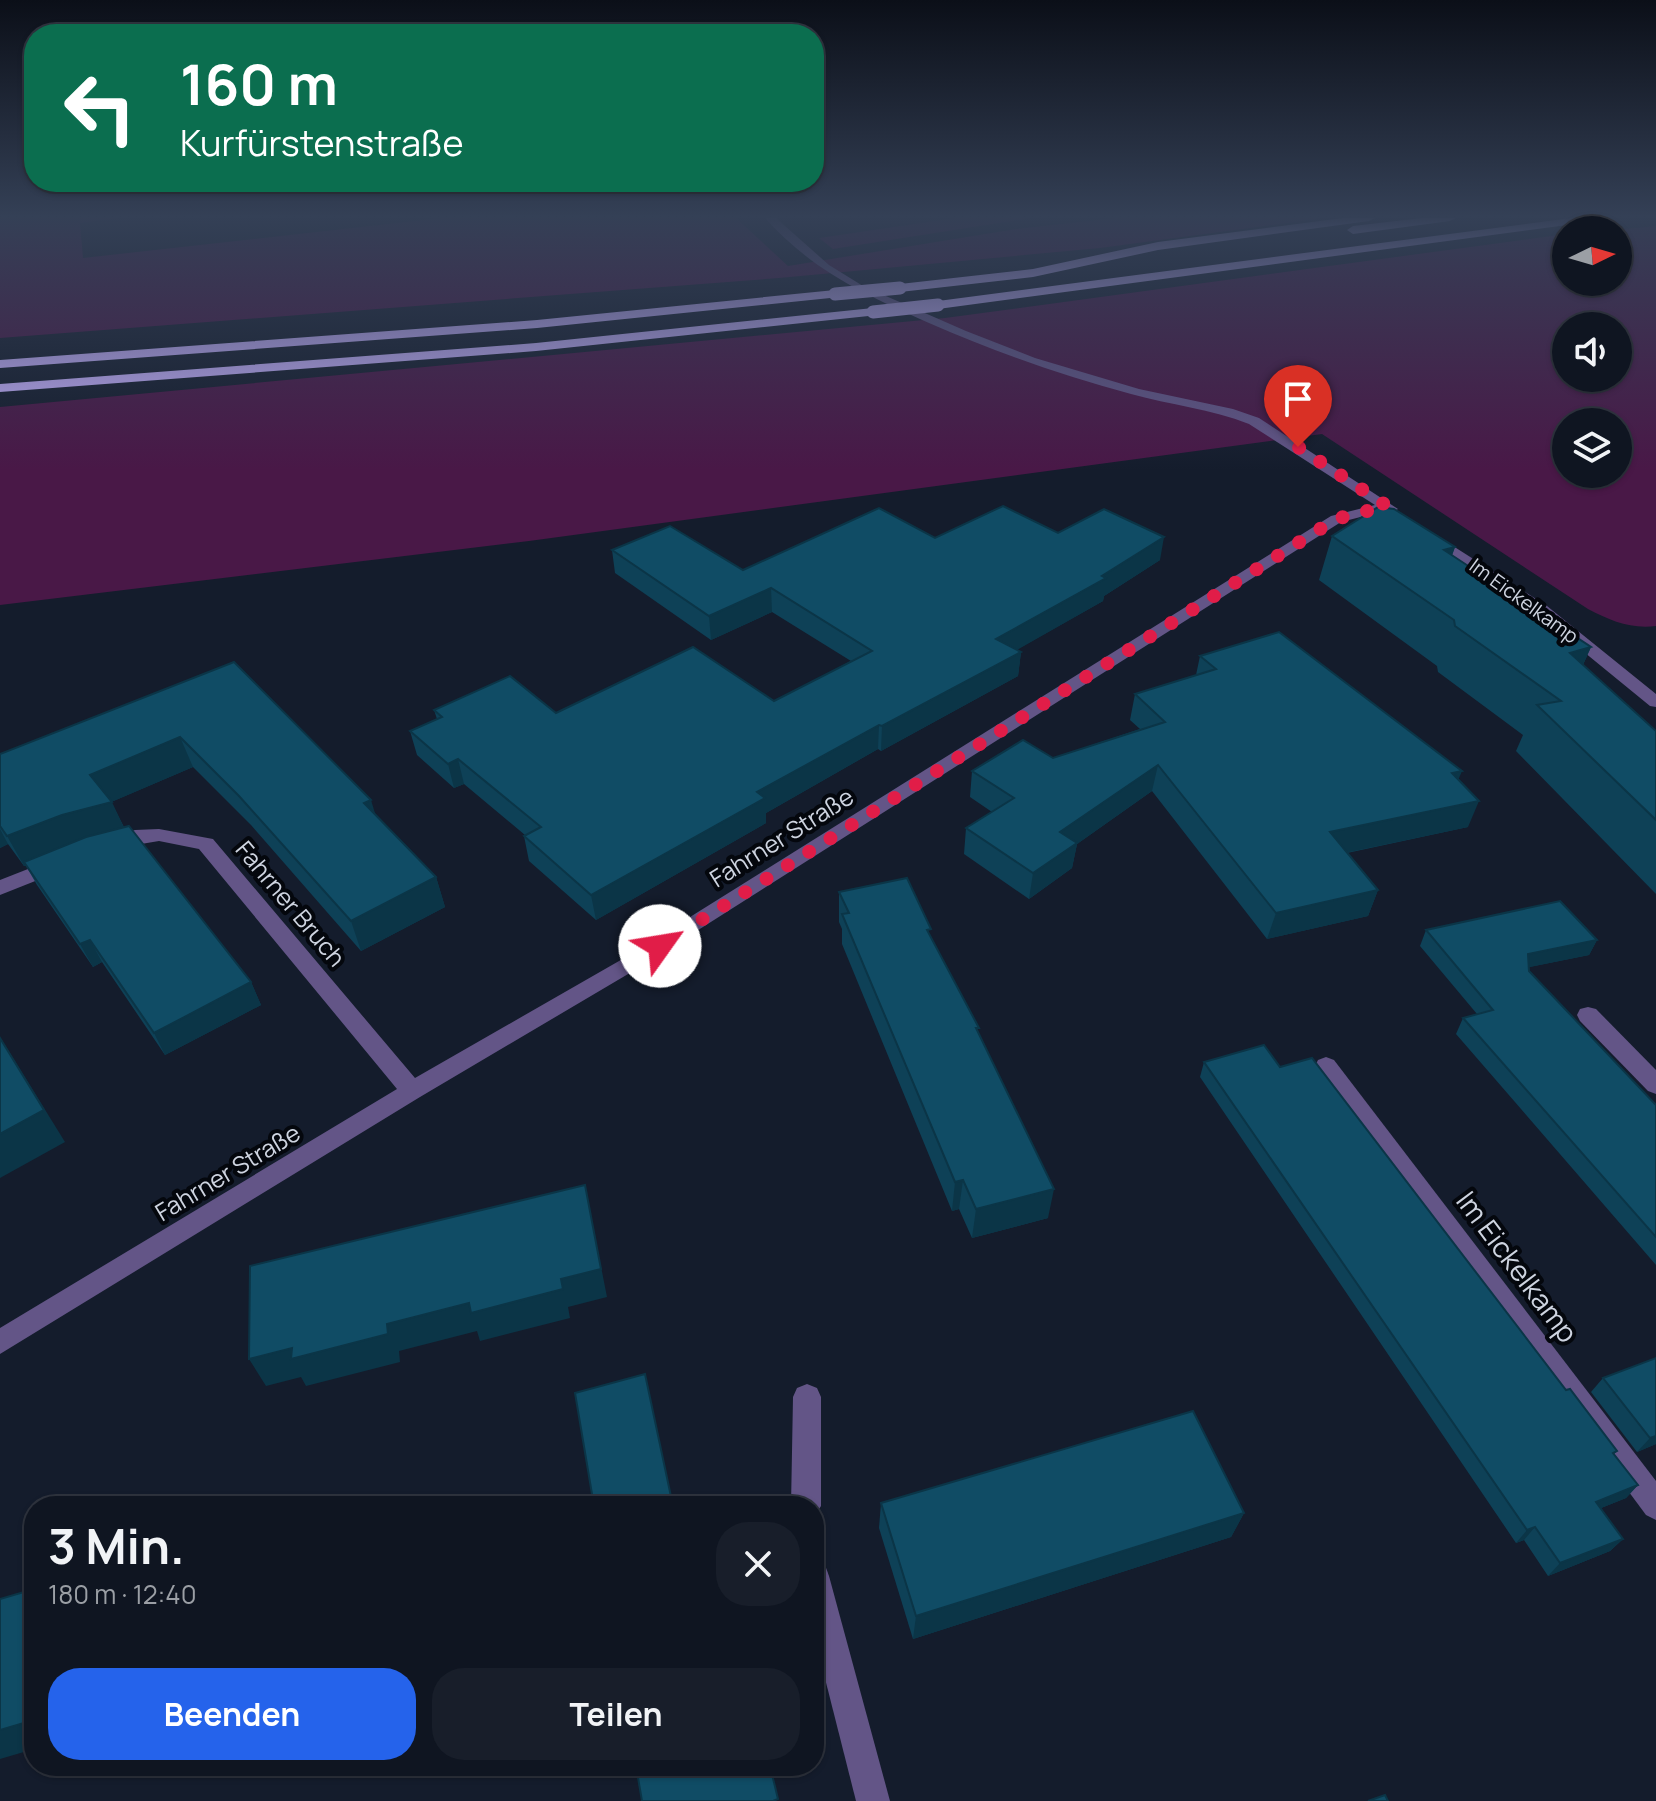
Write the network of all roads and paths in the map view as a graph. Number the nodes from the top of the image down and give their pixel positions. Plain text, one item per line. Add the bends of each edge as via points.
1 (755, 302) edge
2 (892, 302) edge
3 (960, 302) edge
4 (0, 364) edge
5 (0, 388) edge
6 (1399, 515) junction
7 (1656, 702) edge
8 (0, 888) edge
9 (1588, 1015) dead end
10 (1326, 1066) dead end
11 (1656, 1085) edge
12 (412, 1091) junction
13 (0, 1342) edge
14 (807, 1397) dead end
15 (806, 1496) edge
16 (1656, 1505) edge
17 (824, 1614) edge
18 (873, 1801) edge

1 - 4 highway, bridge via 537,324
2 - 6 street, Im Eickelkamp via 1031,361 1244,417
3 - 5 highway, bridge via 521,349
6 - 7 street, Im Eickelkamp via 1541,609
6 - 12 street, Fahrner Straße via 1336,519 633,962
8 - 12 street, Fahrner Bruch via 123,839 181,835 206,844
9 - 11 street
10 - 16 street, Im Eickelkamp
12 - 13 street, Fahrner Straße
14 - 15 street
17 - 18 street

